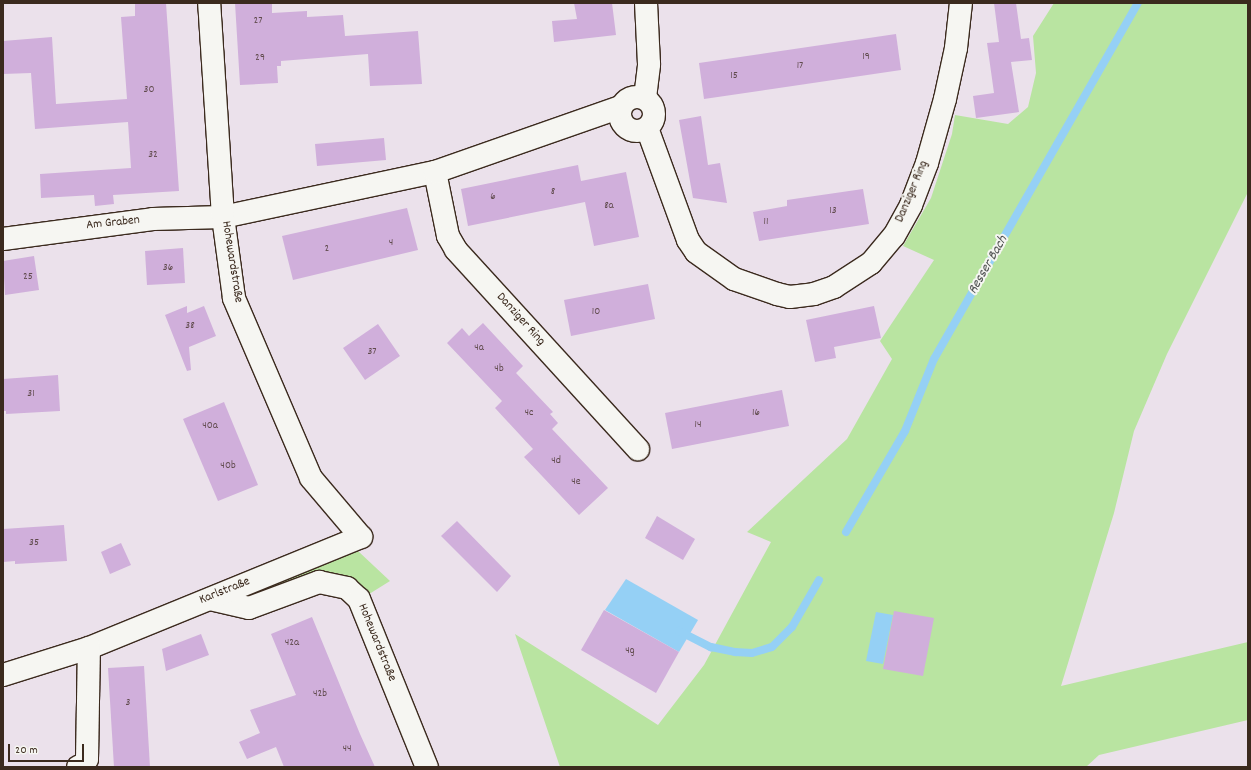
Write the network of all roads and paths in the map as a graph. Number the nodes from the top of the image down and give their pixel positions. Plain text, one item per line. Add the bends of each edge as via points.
1 (209, 3) edge
2 (646, 3) edge
3 (961, 3) edge
4 (645, 98) junction
5 (621, 107) junction
6 (648, 128) junction
7 (435, 172) junction
8 (223, 216) junction
9 (3, 239) edge
10 (638, 449) dead end
11 (361, 537) joint
12 (210, 599) junction
13 (89, 648) junction
14 (3, 675) edge
15 (78, 767) edge
16 (427, 767) edge

1 - 8 street, Hohewardstraße
2 - 4 street via 649,64
3 - 6 street, Danziger Ring via 956,48 945,99 927,163 911,205 894,236 871,263 834,287 814,294 777,294 734,279 696,252 688,240
4 - 5 street via 628,98
4 - 6 street via 654,113
5 - 6 street via 620,118 626,128 637,131
5 - 7 street
7 - 8 street
7 - 10 street, Danziger Ring via 448,236 456,250
8 - 9 street, Am Graben via 153,220
8 - 11 street, Hohewardstraße via 234,298 256,350 312,478
11 - 12 street, Karlstraße
12 - 13 street, Karlstraße
12 - 16 street, Hohewardstraße via 249,608 319,582 348,588 359,599
13 - 14 street, Karlstraße
13 - 15 street via 87,759

